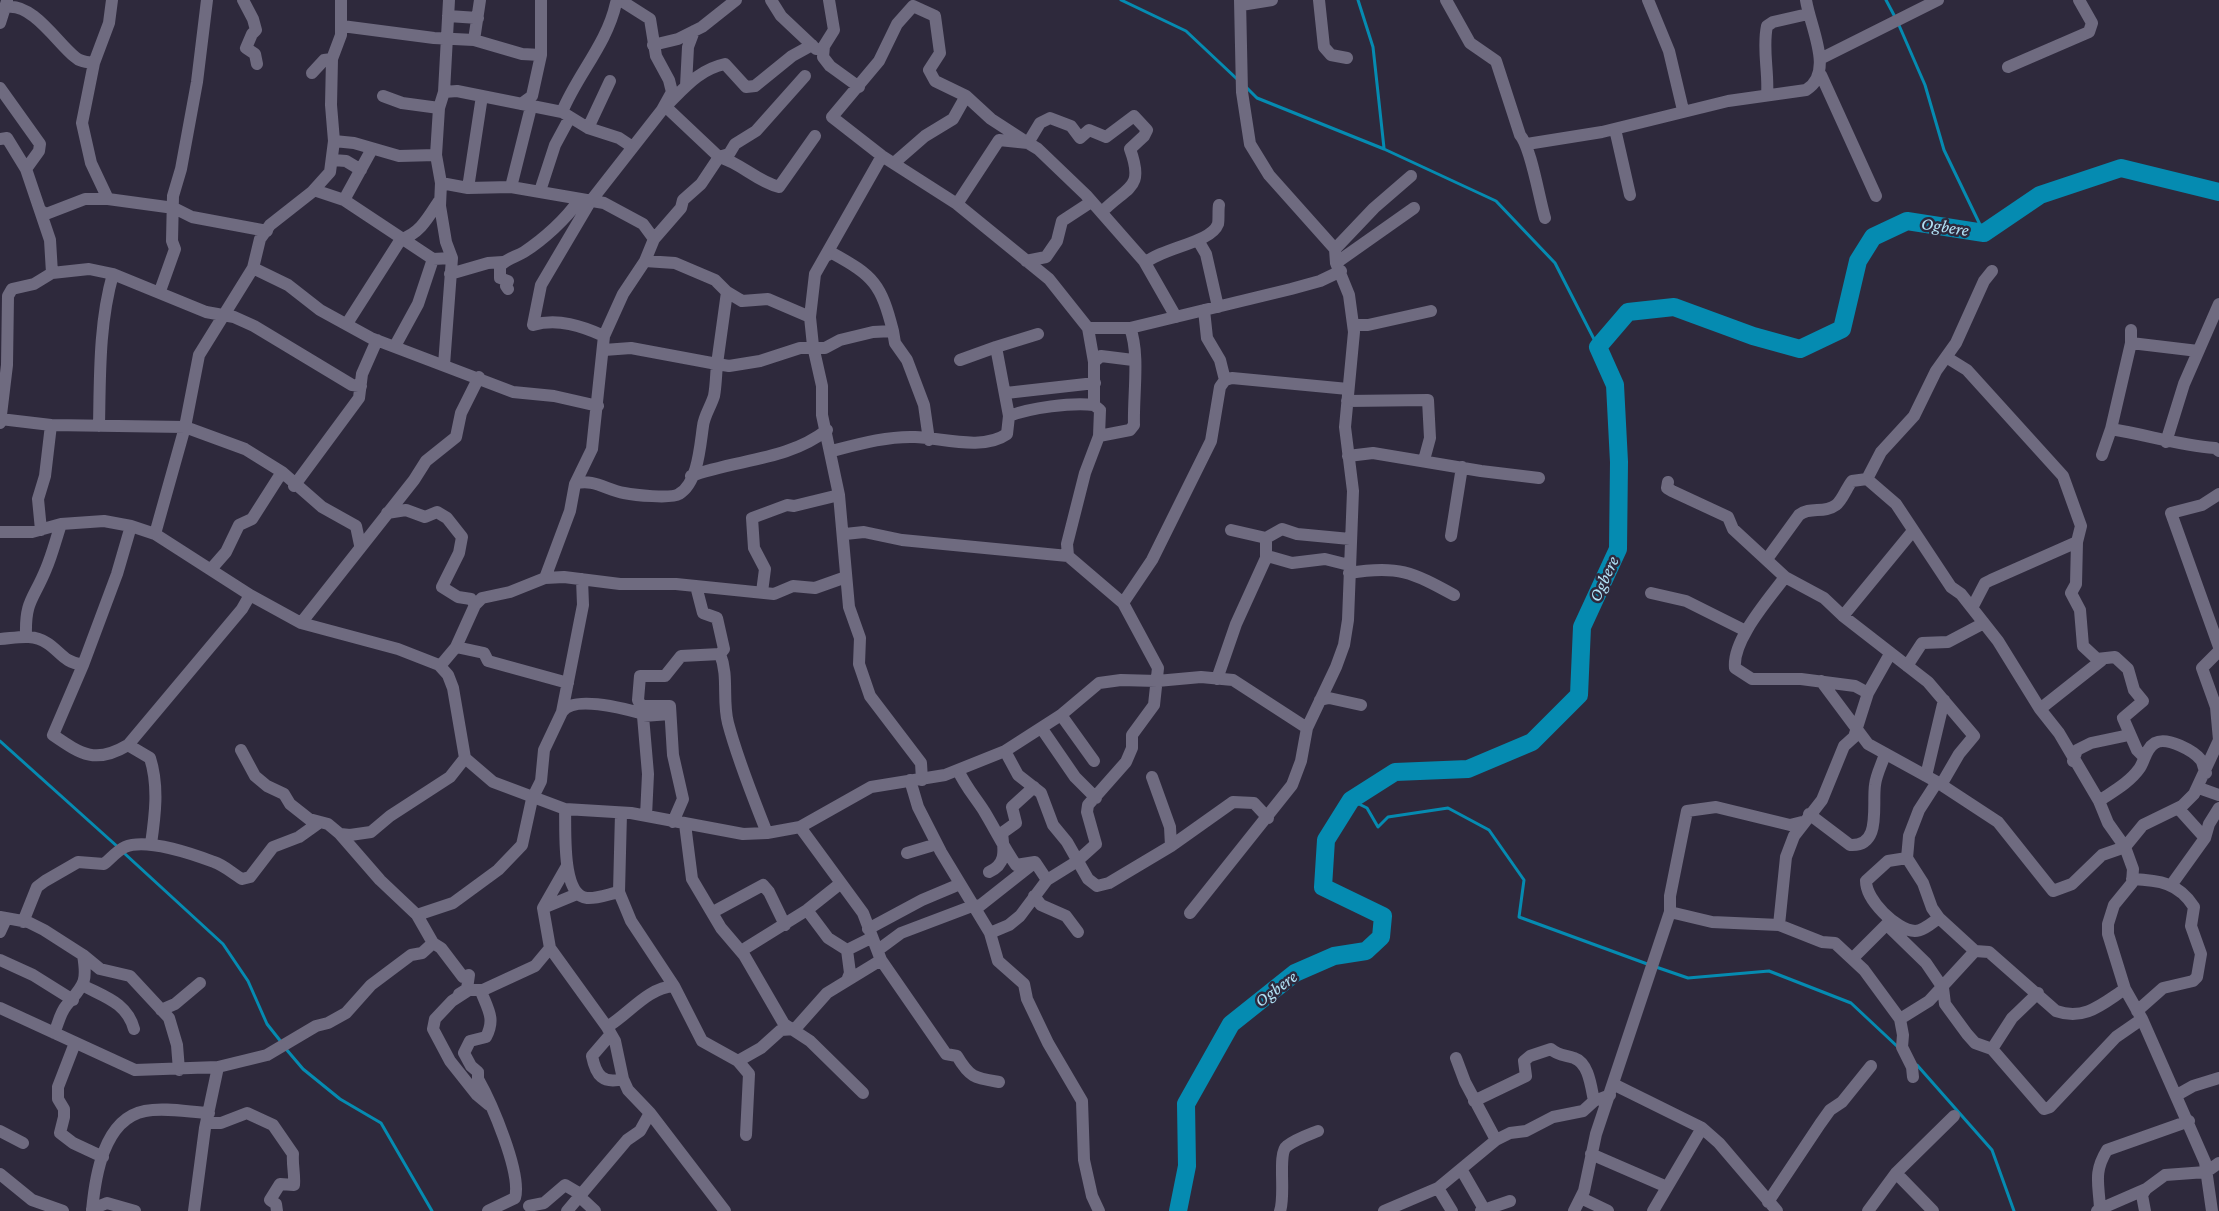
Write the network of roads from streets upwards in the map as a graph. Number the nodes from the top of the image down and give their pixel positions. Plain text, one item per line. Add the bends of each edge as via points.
1 (112, 0) edge
2 (207, 0) edge
3 (243, 0) edge
4 (341, 0) edge
5 (449, 0) edge
6 (480, 0) edge
7 (541, 0) edge
8 (620, 0) edge
9 (736, 0) edge
10 (771, 0) edge
11 (830, 0) edge
12 (1272, 0) edge
13 (1319, 0) edge
14 (1446, 0) edge
15 (1648, 0) edge
16 (1806, 0) edge
17 (1938, 0) edge
18 (2079, 0) edge
19 (1241, 3) edge
20 (7, 4) edge
21 (1808, 14) junction
22 (448, 16) junction
23 (478, 18) junction
24 (0, 23) edge
25 (342, 26) junction
26 (694, 31) junction
27 (448, 39) junction
28 (474, 40) junction
29 (653, 45) junction
30 (812, 45) junction
31 (541, 55) junction
32 (823, 57) junction
33 (1347, 58) dead end
34 (332, 59) junction
35 (1820, 59) junction
36 (94, 63) junction
37 (257, 64) dead end
38 (2008, 67) dead end
39 (312, 73) dead end
40 (1821, 75) junction
41 (805, 76) dead end
42 (610, 81) dead end
43 (686, 86) junction
44 (859, 87) junction
45 (0, 88) edge
46 (444, 92) junction
47 (1767, 95) junction
48 (383, 96) dead end
49 (482, 96) junction
50 (966, 96) junction
51 (526, 106) junction
52 (439, 108) junction
53 (664, 108) junction
54 (1683, 110) junction
55 (565, 116) junction
56 (588, 128) junction
57 (1615, 129) junction
58 (815, 136) dead end
59 (0, 139) edge
60 (334, 141) junction
61 (1028, 143) junction
62 (1527, 144) junction
63 (631, 146) junction
64 (372, 149) junction
65 (436, 155) junction
66 (882, 156) junction
67 (718, 157) junction
68 (333, 160) junction
69 (894, 163) junction
70 (26, 169) junction
71 (360, 170) junction
72 (1411, 176) dead end
73 (441, 183) junction
74 (511, 187) junction
75 (468, 188) junction
76 (314, 190) junction
77 (540, 191) junction
78 (1630, 195) dead end
79 (1876, 196) dead end
80 (108, 199) junction
81 (344, 200) junction
82 (439, 201) junction
83 (585, 201) junction
84 (1091, 202) junction
85 (957, 204) junction
86 (1219, 205) dead end
87 (174, 208) junction
88 (1413, 208) dead end
89 (41, 211) junction
90 (1102, 212) junction
91 (1545, 218) dead end
92 (267, 231) junction
93 (401, 239) junction
94 (654, 239) junction
95 (1199, 242) junction
96 (1335, 249) junction
97 (826, 256) junction
98 (452, 258) junction
99 (433, 259) junction
100 (645, 261) junction
101 (1026, 261) junction
102 (503, 262) junction
103 (1145, 263) junction
104 (1338, 267) junction
105 (253, 268) junction
106 (1992, 272) dead end
107 (52, 273) junction
108 (113, 274) junction
109 (450, 274) junction
110 (508, 289) dead end
111 (160, 291) junction
112 (727, 292) junction
113 (2219, 304) edge
114 (1218, 307) junction
115 (1204, 310) junction
116 (1431, 311) dead end
117 (222, 315) junction
118 (810, 317) junction
119 (1176, 317) junction
120 (348, 322) junction
121 (1353, 325) junction
122 (1088, 328) junction
123 (1130, 328) junction
124 (2131, 330) dead end
125 (892, 331) junction
126 (1038, 334) dead end
127 (604, 336) junction
128 (377, 340) junction
129 (2131, 343) junction
130 (395, 346) junction
131 (813, 346) junction
132 (996, 347) junction
133 (604, 350) junction
134 (2198, 351) junction
135 (1946, 357) junction
136 (960, 360) dead end
137 (1133, 360) junction
138 (1094, 362) junction
139 (717, 364) junction
140 (444, 365) junction
141 (479, 377) junction
142 (1225, 380) junction
143 (1095, 383) junction
144 (361, 386) junction
145 (1006, 393) junction
146 (1347, 395) junction
147 (598, 406) junction
148 (1092, 406) junction
149 (1009, 416) junction
150 (0, 421) edge
151 (51, 425) junction
152 (99, 426) junction
153 (185, 427) junction
154 (2112, 429) junction
155 (827, 430) junction
156 (1099, 436) junction
157 (929, 440) junction
158 (2166, 442) junction
159 (832, 451) junction
160 (2219, 451) edge
161 (2102, 455) dead end
162 (1348, 456) junction
163 (1424, 460) junction
164 (1462, 467) junction
165 (282, 472) junction
166 (691, 476) junction
167 (1539, 478) dead end
168 (1867, 479) junction
169 (1668, 482) dead end
170 (575, 484) junction
171 (294, 486) junction
172 (2219, 494) edge
173 (840, 495) junction
174 (387, 513) junction
175 (60, 524) junction
176 (131, 526) junction
177 (41, 530) junction
178 (1232, 530) dead end
179 (0, 532) edge
180 (1912, 532) junction
181 (155, 534) junction
182 (845, 534) junction
183 (1450, 536) dead end
184 (1266, 538) junction
185 (1350, 539) junction
186 (2078, 542) junction
187 (360, 545) junction
188 (1065, 552) junction
189 (1266, 558) junction
190 (1767, 559) junction
191 (212, 568) junction
192 (1349, 569) junction
193 (846, 577) junction
194 (546, 578) junction
195 (1785, 578) junction
196 (582, 579) junction
197 (696, 586) junction
198 (762, 592) junction
199 (1651, 593) dead end
200 (250, 595) junction
201 (1454, 595) dead end
202 (1124, 603) junction
203 (475, 605) junction
204 (1972, 608) junction
205 (1843, 616) junction
206 (301, 623) junction
207 (1984, 623) junction
208 (1746, 631) junction
209 (26, 635) junction
210 (1, 639) edge
211 (456, 647) junction
212 (2219, 649) edge
213 (720, 654) junction
214 (1890, 654) junction
215 (2102, 660) junction
216 (83, 665) junction
217 (440, 666) junction
218 (1907, 666) junction
219 (1217, 678) junction
220 (1158, 681) junction
221 (1821, 681) junction
222 (568, 683) junction
223 (1868, 693) junction
224 (1320, 700) junction
225 (1944, 700) junction
226 (1361, 705) dead end
227 (2040, 709) junction
228 (562, 712) junction
229 (670, 714) junction
230 (1061, 715) junction
231 (644, 716) junction
232 (1306, 728) junction
233 (1042, 729) junction
234 (1857, 731) junction
235 (2129, 735) junction
236 (2219, 740) edge
237 (128, 745) junction
238 (241, 750) dead end
239 (1005, 751) junction
240 (1885, 754) junction
241 (2143, 756) junction
242 (465, 758) junction
243 (1094, 761) dead end
244 (2073, 761) junction
245 (958, 770) junction
246 (2206, 773) junction
247 (1152, 777) dead end
248 (916, 780) junction
249 (1935, 781) junction
250 (1034, 787) junction
251 (2199, 788) junction
252 (2219, 795) edge
253 (1096, 798) junction
254 (532, 799) junction
255 (2099, 801) junction
256 (2178, 808) junction
257 (2219, 808) edge
258 (565, 809) junction
259 (621, 813) junction
260 (646, 816) junction
261 (1268, 818) junction
262 (1805, 818) junction
263 (320, 822) junction
264 (679, 823) junction
265 (800, 827) junction
266 (767, 833) junction
267 (340, 834) junction
268 (2205, 838) junction
269 (151, 844) junction
270 (937, 844) junction
271 (1171, 846) junction
272 (2125, 847) junction
273 (1004, 848) junction
274 (907, 853) dead end
275 (1907, 858) junction
276 (1035, 862) junction
277 (1076, 862) junction
278 (567, 866) junction
279 (989, 872) dead end
280 (2132, 879) junction
281 (1047, 880) junction
282 (842, 883) junction
283 (960, 884) junction
284 (2172, 884) junction
285 (619, 892) junction
286 (577, 894) junction
287 (1034, 896) junction
288 (976, 907) junction
289 (543, 908) junction
290 (807, 910) junction
291 (713, 912) junction
292 (1670, 912) junction
293 (1190, 914) dead end
294 (417, 915) junction
295 (3, 918) edge
296 (1939, 918) junction
297 (23, 922) junction
298 (1889, 922) junction
299 (1779, 924) junction
300 (785, 925) junction
301 (0, 932) edge
302 (1078, 932) dead end
303 (870, 933) junction
304 (990, 933) junction
305 (433, 943) junction
306 (550, 948) junction
307 (847, 950) junction
308 (741, 951) junction
309 (1975, 951) junction
310 (83, 955) junction
311 (880, 955) junction
312 (1852, 959) junction
313 (0, 960) edge
314 (848, 978) junction
315 (200, 983) dead end
316 (84, 986) junction
317 (675, 986) junction
318 (1943, 988) junction
319 (2125, 989) junction
320 (483, 990) junction
321 (145, 992) junction
322 (2038, 993) junction
323 (73, 1000) junction
324 (452, 1001) junction
325 (176, 1004) junction
326 (0, 1008) edge
327 (161, 1010) junction
328 (2140, 1015) junction
329 (1900, 1018) junction
330 (787, 1028) junction
331 (134, 1029) dead end
332 (609, 1030) junction
333 (54, 1033) junction
334 (75, 1043) junction
335 (1992, 1049) junction
336 (1456, 1058) dead end
337 (738, 1061) junction
338 (1871, 1066) dead end
339 (218, 1067) junction
340 (178, 1070) junction
341 (1913, 1077) dead end
342 (2219, 1078) edge
343 (623, 1079) junction
344 (999, 1082) dead end
345 (1611, 1090) junction
346 (863, 1093) dead end
347 (2177, 1095) junction
348 (1474, 1101) junction
349 (1594, 1101) junction
350 (490, 1106) junction
351 (650, 1113) junction
352 (1954, 1116) dead end
353 (208, 1118) junction
354 (2189, 1121) junction
355 (1702, 1128) junction
356 (0, 1131) edge
357 (1318, 1131) dead end
358 (746, 1135) dead end
359 (1496, 1140) junction
360 (23, 1143) dead end
361 (1591, 1154) junction
362 (103, 1157) junction
363 (2219, 1163) edge
364 (1461, 1168) junction
365 (2206, 1172) junction
366 (1896, 1173) junction
367 (0, 1174) edge
368 (1667, 1187) junction
369 (1438, 1188) junction
370 (2146, 1189) junction
371 (581, 1196) junction
372 (515, 1198) junction
373 (1581, 1198) junction
374 (1510, 1201) dead end
375 (1773, 1206) edge
376 (530, 1208) edge
377 (91, 1210) edge
378 (1482, 1210) edge
379 (2098, 1210) edge
380 (63, 1211) edge
381 (135, 1211) edge
382 (195, 1211) edge
383 (277, 1211) edge
384 (488, 1211) edge
385 (567, 1211) edge
386 (595, 1211) edge
387 (725, 1211) edge
388 (1099, 1211) edge
389 (1280, 1211) edge
390 (1384, 1211) edge
391 (1452, 1211) edge
392 (1574, 1211) edge
393 (1608, 1211) edge
394 (1653, 1211) edge
395 (1868, 1211) edge
396 (1933, 1211) edge
397 (2145, 1211) edge
398 (2212, 1211) edge

1 - 36 street via 109,23
2 - 87 street
3 - 37 street via 256,30 246,48 255,54
4 - 25 street
5 - 22 street
6 - 23 street
7 - 31 street
8 - 29 street via 650,19
8 - 55 street via 599,46 569,94
9 - 26 street
10 - 30 street via 781,16
11 - 32 street via 834,30 824,46
12 - 19 street
13 - 33 street via 1324,47 1331,55
14 - 62 street via 1470,43 1496,61 1520,135
15 - 54 street via 1669,51
16 - 21 street
17 - 35 street
18 - 38 street via 2092,22 2089,32
19 - 96 street via 1242,92 1250,144 1269,175
20 - 24 street
20 - 36 street via 49,29 75,57
21 - 35 street
21 - 47 street via 1767,26
22 - 23 street
22 - 27 street
23 - 28 street
25 - 27 street
25 - 34 street
26 - 29 street
26 - 43 street via 688,47
27 - 28 street
27 - 46 street
28 - 31 street via 522,54
29 - 53 street via 672,92
30 - 32 street
30 - 43 street via 755,86 746,87 725,64 711,67
31 - 51 street
32 - 44 street
34 - 39 street via 324,60
34 - 60 street
35 - 40 street
36 - 80 street via 82,123 91,163
40 - 47 street via 1806,90
40 - 79 street
41 - 67 street via 756,131 735,144 729,154
42 - 56 street
43 - 53 street
44 - 50 street via 879,61 897,24 913,6 935,16 940,53 929,70 935,81
44 - 66 street via 832,117
45 - 70 street via 40,144
46 - 49 street
46 - 52 street
47 - 54 street
48 - 52 street
49 - 51 street
49 - 75 street
50 - 61 street via 991,119
50 - 69 street via 953,119 925,136
51 - 55 street
51 - 74 street
52 - 65 street
53 - 63 street
53 - 67 street
54 - 57 street
55 - 56 street
55 - 77 street
56 - 63 street
57 - 62 street
57 - 78 street
58 - 67 street via 779,187
59 - 70 street via 6,138
60 - 64 street
60 - 68 street
61 - 84 street via 1052,161
61 - 85 street via 999,140
61 - 90 street via 1040,123 1050,118 1071,126 1080,138 1089,130 1106,137 1134,116 1147,130 1130,149 1138,171 1130,189
62 - 91 street
63 - 83 street
64 - 65 street via 399,156
64 - 71 street
65 - 73 street
66 - 69 street
66 - 97 street
67 - 94 street via 702,184 683,200 681,208
68 - 71 street via 346,161
68 - 76 street via 330,172
69 - 85 street
70 - 89 street
71 - 81 street
72 - 96 street
73 - 75 street
73 - 82 street
74 - 75 street
74 - 77 street
76 - 81 street
76 - 92 street
77 - 83 street
80 - 87 street
80 - 89 street via 85,199 46,214
81 - 93 street
82 - 93 street via 411,237
82 - 98 street
83 - 94 street via 604,203 633,218
83 - 102 street via 524,252
83 - 127 street via 541,285 533,325 560,322
84 - 90 street
84 - 101 street via 1062,221 1057,242 1046,257
85 - 101 street
86 - 95 street via 1218,224
87 - 92 street via 192,217
87 - 111 street via 172,241 176,249
88 - 104 street
89 - 107 street via 50,240
90 - 103 street
92 - 105 street via 260,239
93 - 99 street
93 - 120 street
94 - 100 street
95 - 103 street via 1176,246
95 - 114 street via 1206,254
96 - 104 street
97 - 118 street via 812,283
97 - 125 street via 832,253 854,265 878,285
98 - 99 street
98 - 109 street
99 - 130 street via 418,304
100 - 112 street via 675,263 715,280
100 - 127 street via 623,294
101 - 122 street via 1049,279
102 - 109 street
102 - 110 street via 500,278 508,281
103 - 119 street
104 - 114 street via 1311,284
104 - 121 street via 1349,295
105 - 117 street
105 - 120 street via 288,285 320,310
106 - 135 street
107 - 108 street via 89,268
107 - 150 street via 34,284 16,286 8,296 7,365
108 - 111 street
108 - 152 street via 100,359
109 - 140 street
111 - 117 street
112 - 118 street via 742,301 768,299
112 - 139 street
113 - 134 street
114 - 115 street
115 - 119 street
115 - 142 street via 1207,338 1220,360
116 - 121 street
117 - 144 street via 254,326 352,385
117 - 153 street via 199,355
118 - 131 street
119 - 123 street
120 - 128 street
121 - 146 street
122 - 123 street
122 - 138 street
123 - 137 street via 1136,345
124 - 129 street
125 - 131 street via 840,340 825,348
125 - 157 street via 924,405
126 - 132 street
127 - 133 street
128 - 130 street
128 - 144 street
129 - 134 street
129 - 154 street
130 - 140 street
131 - 139 street via 760,361
131 - 155 street
132 - 136 street
132 - 145 street
133 - 139 street via 631,348
133 - 147 street
134 - 158 street
135 - 168 street via 1914,416 1881,452
135 - 186 street via 1966,370 2063,476 2081,526
137 - 138 street via 1101,356
137 - 156 street via 1134,425 1130,430
138 - 143 street
139 - 166 street via 714,396
140 - 141 street
141 - 147 street via 513,392
141 - 174 street via 461,413 456,437 426,461
142 - 146 street
142 - 202 street via 1220,387 1211,441 1152,560
143 - 145 street
143 - 148 street
144 - 171 street via 359,398
145 - 149 street
146 - 162 street
146 - 163 street via 1428,400 1430,438
147 - 170 street via 592,449
148 - 149 street via 1022,411
148 - 156 street
149 - 157 street via 1007,434 996,440
150 - 151 street
151 - 152 street
151 - 177 street via 38,499
152 - 153 street
153 - 165 street via 245,449
153 - 181 street
154 - 158 street
154 - 161 street
155 - 159 street
155 - 166 street via 810,443 787,452 745,464 721,465
156 - 188 street via 1085,473
157 - 159 street via 886,439
158 - 160 street
159 - 173 street
162 - 163 street via 1373,453
162 - 185 street via 1353,491
163 - 164 street
164 - 167 street
164 - 183 street
165 - 171 street
165 - 191 street via 252,519 239,525 226,552
166 - 170 street via 675,496 624,493 590,482
168 - 180 street via 1896,504
168 - 190 street via 1852,481 1838,504 1823,511 1804,511
169 - 190 street via 1667,488 1672,491 1728,517 1733,529
170 - 194 street via 570,511
171 - 187 street via 356,526
172 - 212 street via 2202,505 2171,513
173 - 182 street
173 - 198 street via 787,505 752,518 754,548 765,569
174 - 187 street
174 - 203 street via 406,510 425,517 436,512 447,518 462,537 459,553 442,587 458,597 471,599
175 - 176 street via 104,521
175 - 177 street
175 - 209 street via 46,570 29,604
176 - 181 street
176 - 216 street
177 - 179 street
178 - 184 street
180 - 204 street via 1951,587
180 - 205 street
181 - 191 street
182 - 188 street via 864,532 902,540
182 - 193 street
184 - 185 street via 1282,529
184 - 189 street
185 - 192 street
186 - 204 street via 1985,583
186 - 215 street via 2076,584 2071,593 2080,610 2083,646
187 - 206 street
188 - 202 street
189 - 192 street via 1292,563 1325,559
189 - 219 street
190 - 195 street
191 - 200 street
192 - 201 street via 1419,575
192 - 224 street via 1344,645
193 - 198 street via 815,588 793,586 774,594
193 - 248 street via 849,607 860,638 862,679 870,696 921,763
194 - 196 street
194 - 203 street via 488,596
195 - 205 street via 1824,598
195 - 208 street
196 - 197 street
196 - 222 street via 583,605
197 - 198 street
197 - 213 street via 703,613 717,618 724,649
199 - 208 street via 1686,601
200 - 206 street
200 - 237 street
202 - 220 street via 1158,668
203 - 211 street
204 - 207 street
205 - 214 street
206 - 217 street via 398,649
207 - 218 street via 1948,642 1922,643
207 - 227 street
208 - 221 street via 1734,660 1734,668 1741,674 1752,679
209 - 210 street
209 - 216 street via 47,643 61,658
211 - 217 street
211 - 222 street via 484,653 488,661 500,665
212 - 236 street via 2202,668 2216,707
213 - 229 street via 681,656 665,676 640,676 641,706 670,706
213 - 266 street via 725,665 728,722 743,776
214 - 218 street
214 - 223 street
215 - 227 street
215 - 235 street via 2115,657 2128,669 2134,690 2143,701 2123,718
216 - 237 street via 53,735 88,756 110,756
217 - 242 street via 453,688
218 - 225 street
219 - 220 street
219 - 232 street via 1233,680 1248,688
220 - 230 street via 1099,683
220 - 253 street via 1154,705 1132,735 1126,762
221 - 223 street via 1855,686
221 - 234 street
222 - 228 street
223 - 234 street
224 - 226 street via 1329,698
224 - 232 street
225 - 249 street
225 - 249 street via 1974,736
227 - 244 street
228 - 231 street via 573,703 608,706
228 - 254 street via 544,750 541,781
229 - 231 street
229 - 264 street via 673,755 683,799
230 - 233 street
230 - 243 street
231 - 260 street
232 - 261 street via 1292,785
233 - 239 street
233 - 253 street via 1075,777
234 - 240 street via 1868,744
234 - 262 street via 1845,746 1822,800
235 - 241 street
235 - 244 street via 2091,743 2077,750
236 - 246 street
237 - 269 street via 150,758 156,775
238 - 263 street via 261,781 284,794 309,819
239 - 245 street
239 - 250 street via 1018,775
240 - 249 street
240 - 262 street via 1875,783 1873,831 1868,841 1850,845
241 - 246 street via 2155,743 2169,742 2201,761
241 - 255 street via 2140,768
242 - 254 street via 493,782
242 - 267 street via 450,777 371,832
244 - 255 street
245 - 248 street
245 - 273 street
246 - 251 street
247 - 271 street via 1170,827
248 - 265 street via 871,788
248 - 270 street via 918,807
249 - 272 street via 1998,822 2053,891 2072,884 2102,855
249 - 275 street via 1909,836
250 - 273 street via 1012,807 1016,823 1002,833
250 - 277 street via 1041,793 1053,825
251 - 252 street
251 - 256 street
253 - 277 street via 1086,813 1096,844
254 - 258 street
254 - 294 street via 522,845 515,856 453,903
255 - 272 street
256 - 268 street
256 - 272 street via 2142,825
257 - 268 street
258 - 259 street
258 - 278 street
259 - 260 street
259 - 285 street
260 - 264 street
261 - 271 street via 1254,803 1233,802
261 - 293 street
262 - 292 street via 1790,825 1716,807 1687,811
262 - 299 street via 1786,857
263 - 267 street
263 - 269 street via 300,837 273,847 250,877 242,879 216,862
264 - 266 street via 743,834
264 - 291 street via 692,879
265 - 266 street
265 - 282 street
267 - 294 street
268 - 284 street
269 - 297 street via 123,847 104,864 78,862 66,867 37,887
270 - 274 street
270 - 283 street
271 - 277 street via 1109,883 1097,886
272 - 280 street via 2133,869
273 - 276 street via 1016,865
273 - 279 street via 1001,863
275 - 296 street
275 - 298 street via 1888,861 1866,881 1871,900
276 - 281 street
276 - 288 street
277 - 281 street
278 - 286 street
278 - 289 street
280 - 284 street
280 - 319 street via 2114,905 2108,924
281 - 287 street
282 - 290 street
282 - 303 street via 863,913
283 - 288 street
283 - 303 street via 922,900
284 - 328 street via 2194,907 2191,926 2201,965 2193,981 2163,988
285 - 286 street via 588,899
285 - 317 street via 631,921
286 - 289 street
287 - 302 street via 1041,905 1066,916
287 - 304 street via 1009,925
288 - 304 street
288 - 311 street via 901,933
289 - 306 street
290 - 300 street
290 - 307 street via 828,938
291 - 300 street via 763,885
291 - 308 street
292 - 299 street via 1712,922
292 - 345 street
294 - 305 street
295 - 297 street
295 - 301 street
296 - 298 street via 1918,931
296 - 309 street
297 - 310 street via 44,930
298 - 312 street
298 - 318 street
299 - 312 street via 1822,942 1835,943
300 - 308 street
303 - 307 street
303 - 311 street
304 - 388 street via 998,961 1023,984 1048,1043 1082,1101 1084,1160
305 - 324 street via 463,977 469,975 467,989
305 - 339 street via 371,985 346,1012 328,1023 267,1055
306 - 320 street via 535,966
306 - 332 street
307 - 314 street
308 - 330 street
309 - 318 street
309 - 322 street via 1989,952
310 - 316 street
310 - 321 street via 100,969 129,976
311 - 314 street
311 - 344 street via 946,1054 957,1056 968,1074
312 - 329 street
313 - 323 street
314 - 330 street
315 - 325 street
316 - 323 street
316 - 331 street via 126,1010
317 - 332 street via 658,988
317 - 337 street via 702,1041
318 - 329 street
318 - 335 street via 1945,1004 1967,1034 1975,1043
319 - 322 street via 2086,1014 2076,1016 2056,1011
319 - 328 street
320 - 324 street via 469,990
320 - 350 street via 491,1027 486,1037 470,1041 464,1053 478,1072
321 - 325 street
321 - 327 street
322 - 335 street via 2012,1018
323 - 333 street via 65,1007
324 - 350 street via 435,1019 433,1029 450,1061
325 - 327 street
326 - 333 street
327 - 340 street via 172,1028
328 - 335 street via 2044,1109
328 - 347 street
329 - 341 street via 1902,1047
330 - 337 street
330 - 346 street
332 - 343 street
332 - 343 street via 592,1056 593,1061 603,1080
333 - 334 street
334 - 340 street via 135,1070
334 - 362 street via 58,1087 58,1100 64,1109 60,1133
336 - 348 street
337 - 358 street via 749,1074
338 - 375 street via 1820,1124
339 - 340 street
339 - 353 street
342 - 347 street
343 - 351 street
345 - 349 street
345 - 355 street
345 - 361 street
347 - 354 street
348 - 349 street via 1526,1076 1524,1061 1551,1049 1575,1058 1582,1065 1590,1077
348 - 359 street
349 - 359 street via 1583,1111
350 - 372 street via 513,1172
351 - 371 street via 640,1131 627,1140
351 - 387 street
352 - 366 street
353 - 362 street via 144,1111 115,1130
353 - 382 street
353 - 383 street via 221,1123 247,1113 273,1125 293,1154 294,1185 280,1184 270,1200
354 - 365 street
354 - 379 street via 2107,1150 2098,1164
355 - 368 street
355 - 375 street
356 - 360 street
357 - 389 street via 1285,1146 1281,1152 1284,1188
359 - 364 street
361 - 368 street
361 - 373 street
362 - 377 street
363 - 365 street
364 - 369 street
364 - 378 street
365 - 370 street via 2164,1175
365 - 398 street
366 - 395 street
366 - 396 street
367 - 380 street via 32,1200
368 - 394 street
369 - 390 street
369 - 391 street
370 - 379 street
370 - 397 street via 2142,1195
371 - 376 street via 566,1185 544,1203
371 - 385 street
371 - 386 street
372 - 376 street
372 - 384 street
373 - 392 street
373 - 393 street
374 - 378 street
377 - 381 street via 107,1203

